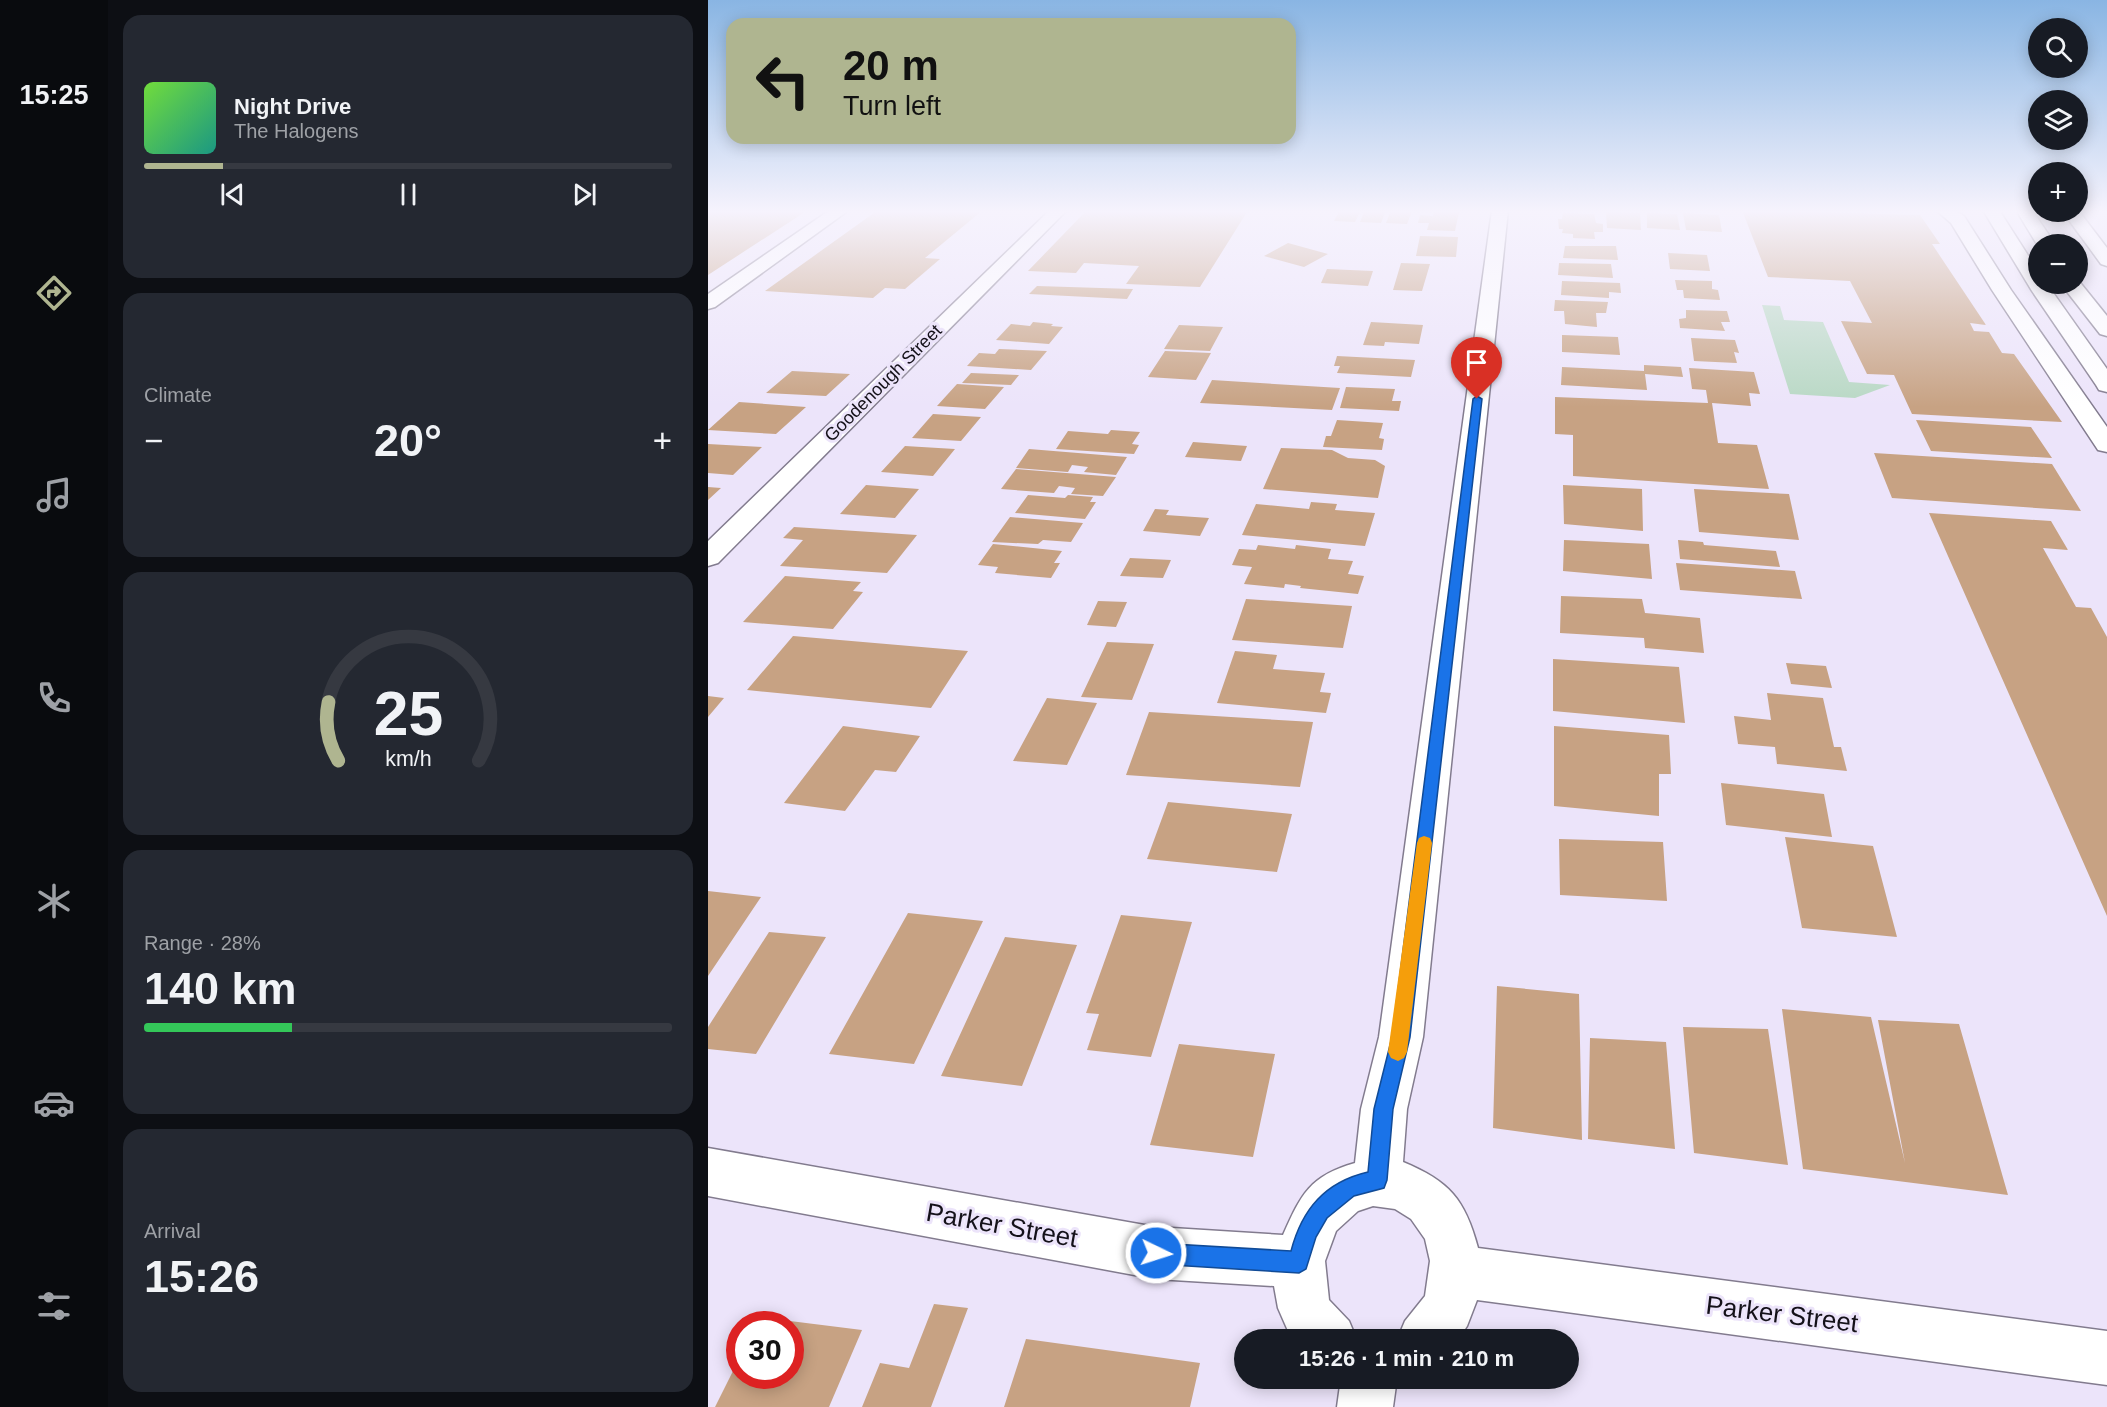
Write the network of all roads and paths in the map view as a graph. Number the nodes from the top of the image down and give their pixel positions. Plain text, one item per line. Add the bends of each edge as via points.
1 (747, 276) edge
2 (993, 276) edge
3 (1492, 276) edge
4 (1993, 276) edge
5 (2032, 276) edge
6 (2079, 294) edge
7 (708, 303) edge
8 (2107, 330) edge
9 (2107, 385) edge
10 (2107, 445) edge
11 (708, 557) edge
12 (708, 1172) edge
13 (1377, 1180) junction
14 (1299, 1262) junction
15 (1457, 1271) junction
16 (1319, 1329) edge
17 (1432, 1329) edge
18 (2107, 1358) edge
19 (1368, 1389) edge
20 (1365, 1407) edge

1 - 7 main road
2 - 11 main road, Goodenough Street
3 - 13 main road via 1403,1025 1384,1109
4 - 10 main road
5 - 9 main road
6 - 8 main road
12 - 14 main road, Parker Street via 1156,1253
13 - 14 main road via 1349,1186 1319,1211 1306,1234
13 - 15 main road via 1401,1184 1430,1202 1448,1227
14 - 16 main road via 1301,1294
15 - 17 main road via 1449,1304
15 - 18 main road, Parker Street
19 - 20 main road

